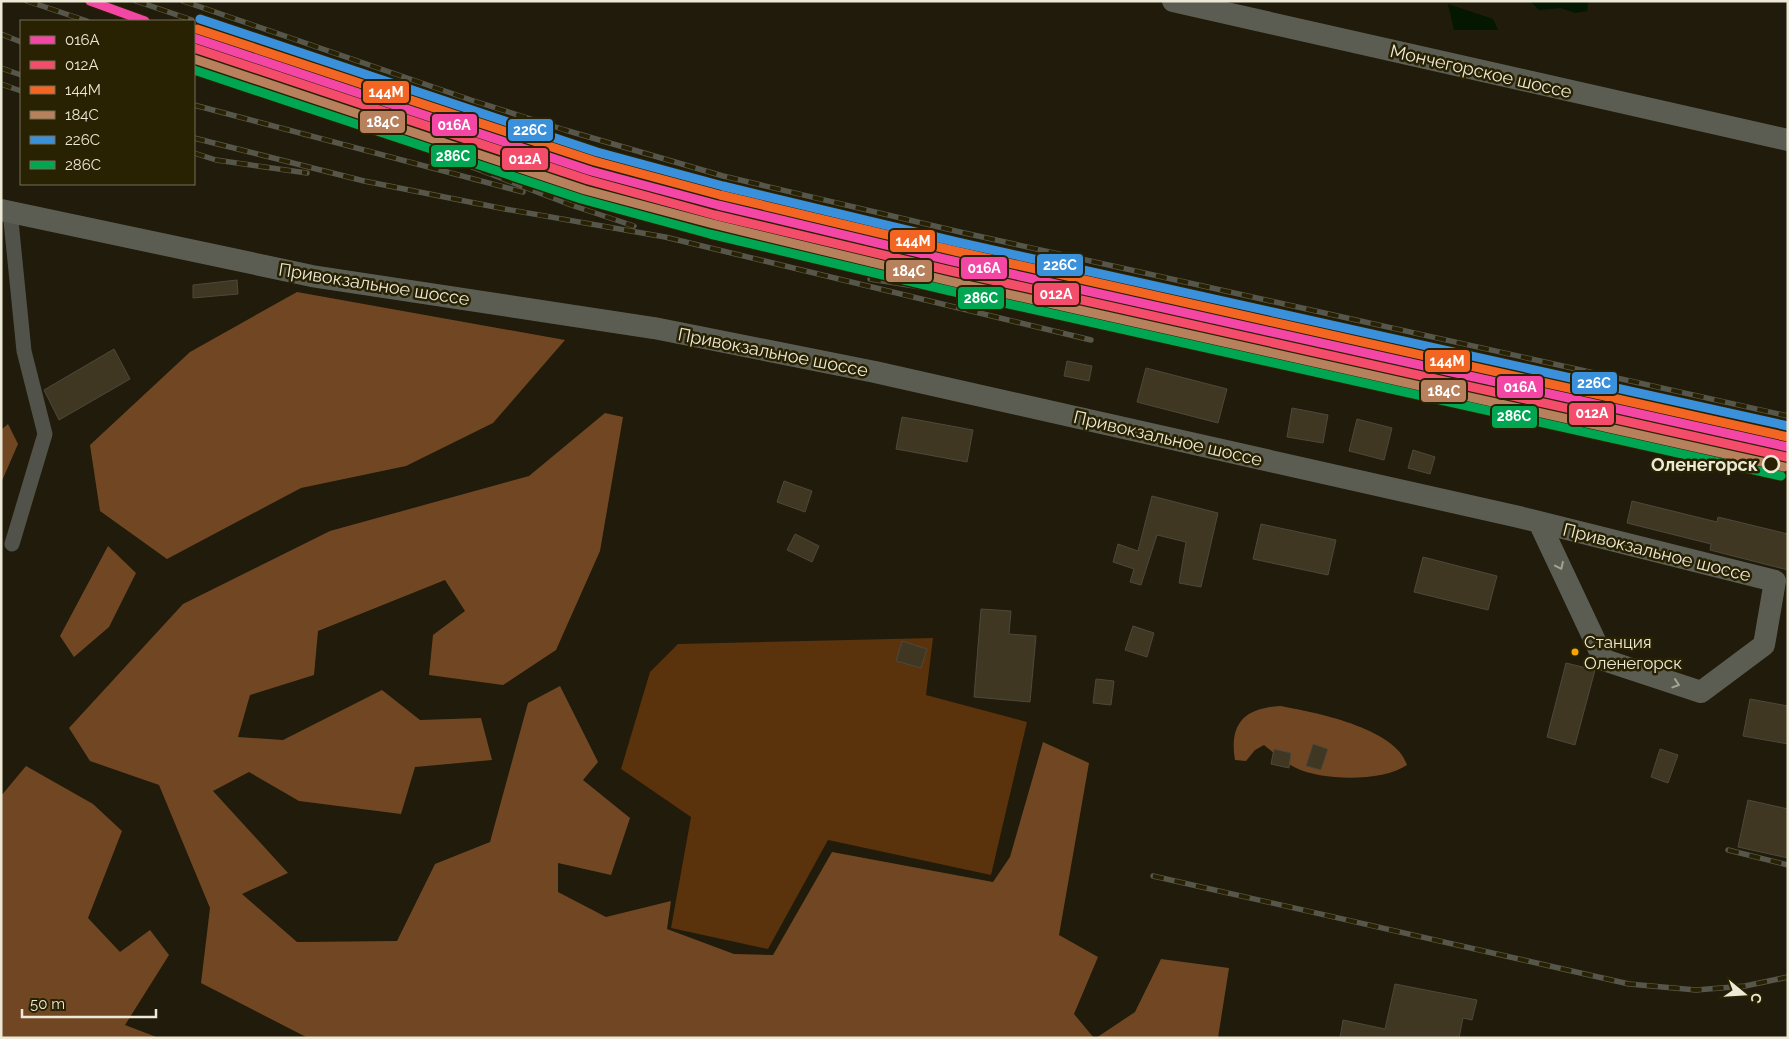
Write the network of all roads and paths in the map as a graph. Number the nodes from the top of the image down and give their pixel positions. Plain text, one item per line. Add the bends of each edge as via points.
1 (1174, 1) edge
2 (1788, 140) edge
3 (6, 210) edge
4 (1539, 522) junction
5 (12, 544) dead end
6 (1781, 584) edge

1 - 2 street, Мончегорское шоссе
3 - 4 street, Привокзальное шоссе via 312,276 654,328 875,372
3 - 5 street via 24,350 45,434
4 - 6 street, Привокзальное шоссе
4 -> 6 street, Привокзальное шоссе via 1604,660 1701,692 1764,645

